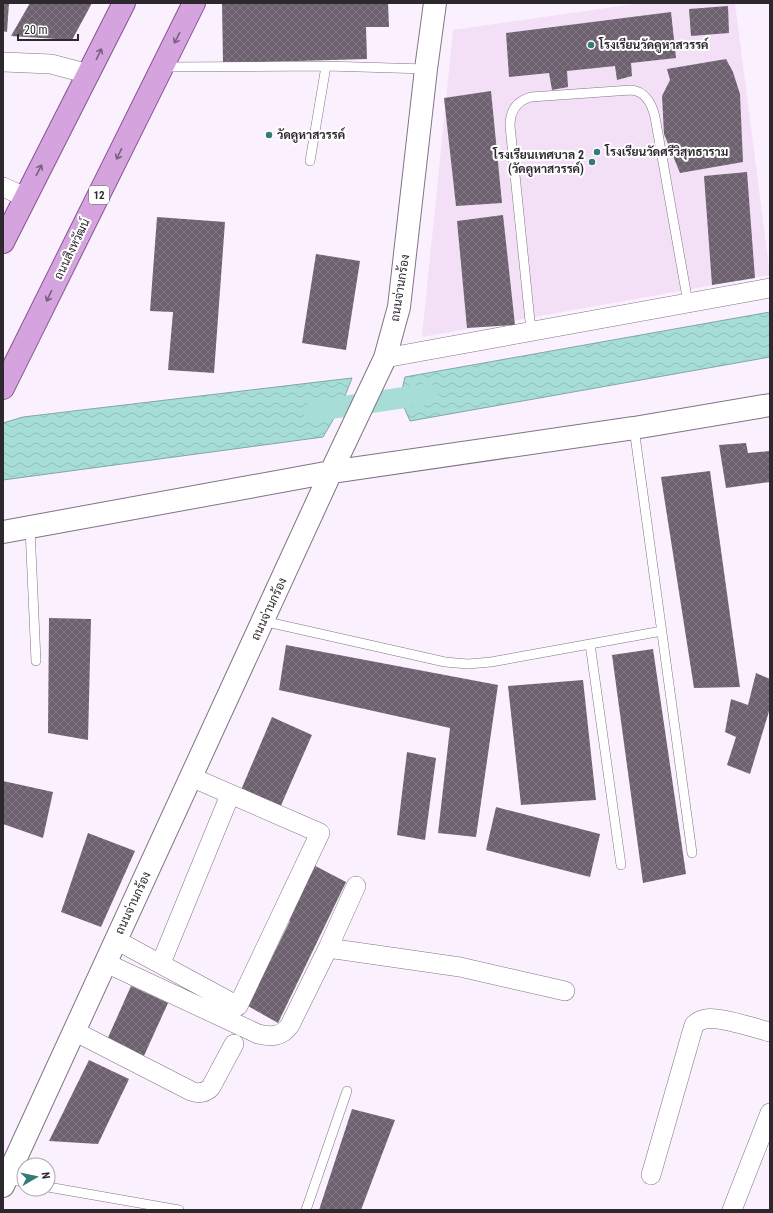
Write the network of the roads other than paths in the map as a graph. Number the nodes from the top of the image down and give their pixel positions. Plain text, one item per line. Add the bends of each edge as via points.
1 (124, 3) edge
2 (194, 3) edge
3 (435, 3) edge
4 (3, 62) edge
5 (326, 66) junction
6 (163, 67) junction
7 (426, 69) junction
8 (88, 74) junction
9 (310, 161) dead end
10 (3, 187) edge
11 (25, 197) junction
12 (3, 242) edge
13 (770, 288) edge
14 (688, 303) junction
15 (531, 332) junction
16 (385, 358) junction
17 (3, 388) edge
18 (770, 405) edge
19 (634, 428) junction
20 (331, 472) junction
21 (30, 528) junction
22 (3, 532) edge
23 (263, 622) junction
24 (662, 632) junction
25 (590, 644) junction
26 (36, 661) dead end
27 (191, 777) junction
28 (230, 795) junction
29 (692, 853) dead end
30 (621, 865) dead end
31 (356, 886) dead end
32 (116, 940) junction
33 (328, 948) junction
34 (106, 963) junction
35 (161, 963) junction
36 (565, 991) dead end
37 (74, 1031) junction
38 (770, 1032) edge
39 (234, 1044) dead end
40 (347, 1090) dead end
41 (770, 1113) edge
42 (764, 1148) edge
43 (651, 1175) dead end
44 (11, 1182) edge
45 (56, 1188) edge
46 (179, 1210) edge
47 (306, 1210) edge
48 (732, 1210) edge

8 -> 1 main road
2 -> 6 main road, ถนนสิงหวัฒน์ / 12
3 - 7 street, ถนนจ่านกร้อง
4 - 8 street via 51,64
5 - 6 lane
5 - 7 lane
5 - 9 lane
6 -> 17 main road, ถนนสิงหวัฒน์ / 12
7 - 16 street, ถนนจ่านกร้อง via 399,307
11 -> 8 main road
10 - 11 street
11 - 12 main road
13 - 14 street
14 - 15 street
14 - 15 lane via 655,117 646,97 641,92 631,90 531,96 517,104 510,118
15 - 16 street
16 - 20 street, ถนนจ่านกร้อง
18 - 19 street
19 - 20 street
19 - 24 lane
20 - 21 street
20 - 23 street, ถนนจ่านกร้อง
21 - 22 street
21 - 26 lane
23 - 25 lane via 460,664 491,662
23 - 27 street, ถนนจ่านกร้อง
24 - 25 lane
24 - 29 lane
25 - 30 lane
27 - 28 street
27 - 32 street, ถนนจ่านกร้อง
28 - 35 street
28 - 35 street via 320,833 238,1006
31 - 33 street
32 - 34 street, ถนนจ่านกร้อง
32 - 35 street
33 - 34 street via 290,1025 283,1033 274,1036 258,1034
33 - 36 street via 460,967
34 - 37 street, ถนนจ่านกร้อง
37 - 39 street via 198,1093 206,1092 211,1087
37 - 44 street, ถนนจ่านกร้อง
38 - 43 street via 715,1019 703,1019 694,1025
40 - 47 lane
41 - 42 street
42 - 48 street
45 - 46 lane

